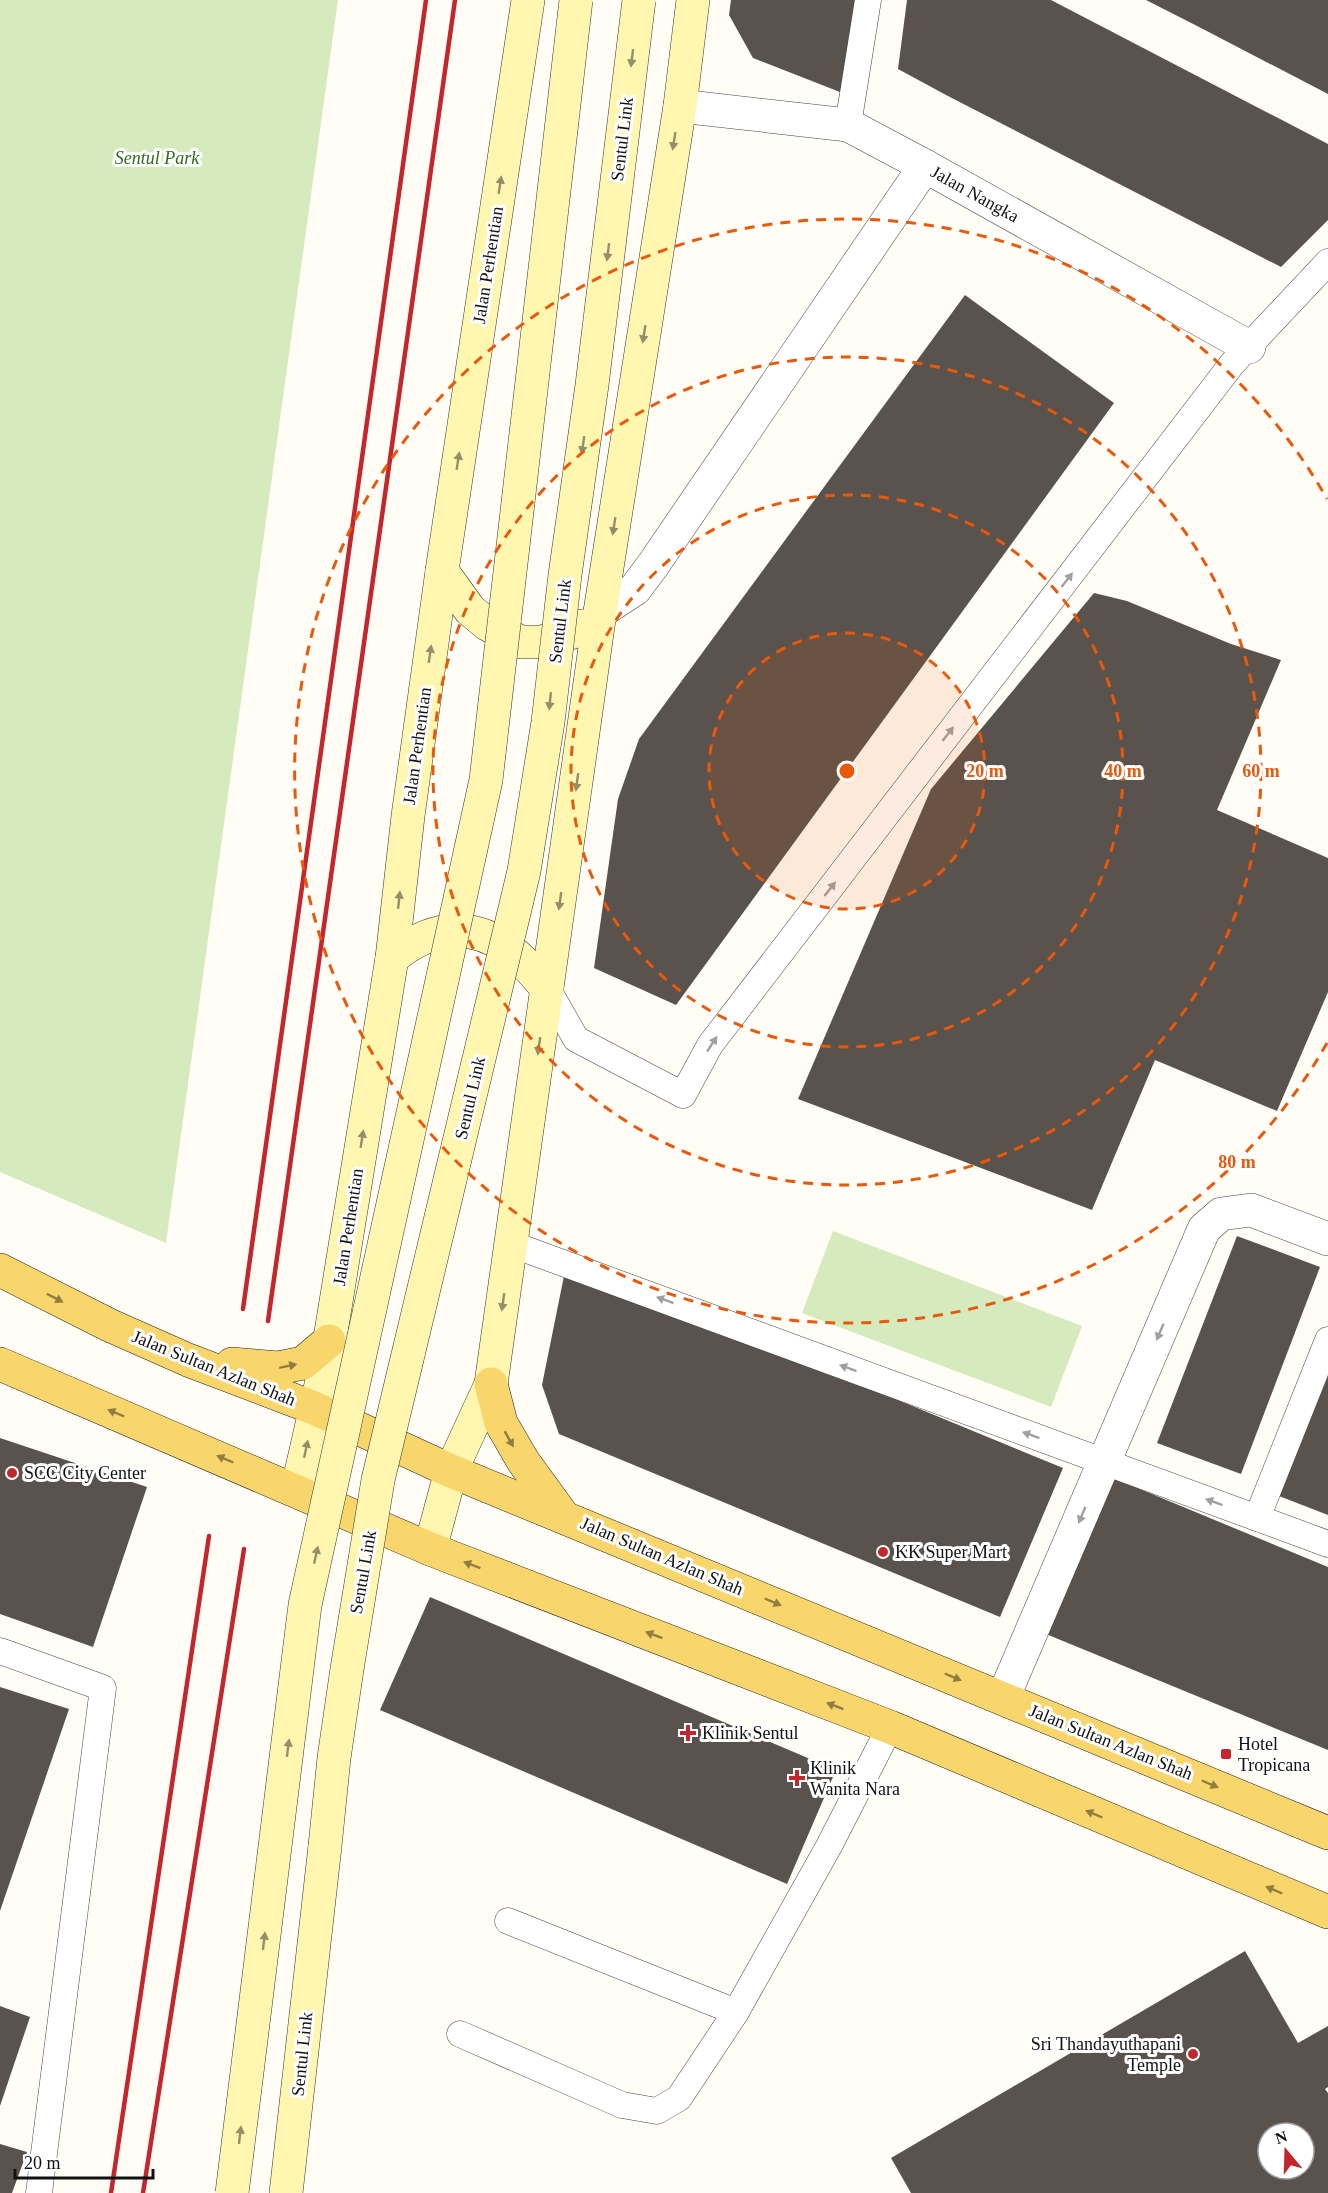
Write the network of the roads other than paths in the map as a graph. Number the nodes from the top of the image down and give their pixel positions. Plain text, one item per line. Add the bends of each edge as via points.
1 (528, 0) edge
2 (576, 0) edge
3 (639, 0) edge
4 (693, 0) edge
5 (868, 0) edge
6 (680, 106) junction
7 (848, 125) junction
8 (925, 166) junction
9 (1328, 262) edge
10 (1249, 346) junction
11 (442, 571) junction
12 (600, 612) junction
13 (392, 958) junction
14 (547, 988) junction
15 (1328, 1239) edge
16 (511, 1244) junction
17 (0, 1270) edge
18 (1328, 1340) edge
19 (329, 1341) junction
20 (188, 1360) junction
21 (0, 1364) edge
22 (491, 1384) junction
23 (314, 1408) junction
24 (1105, 1462) junction
25 (451, 1471) junction
26 (297, 1490) junction
27 (563, 1516) junction
28 (1257, 1518) junction
29 (1328, 1544) edge
30 (429, 1549) junction
31 (0, 1651) edge
32 (1004, 1698) junction
33 (890, 1727) junction
34 (1328, 1833) edge
35 (1328, 1912) edge
36 (508, 1922) dead end
37 (736, 2012) junction
38 (460, 2034) dead end
39 (39, 2193) edge
40 (232, 2193) edge
41 (286, 2193) edge

11 -> 1 main road, Jalan Perhentian
40 -> 2 main road, bridge via 305,1605 486,780
3 -> 41 main road, Sentul Link, bridge via 592,386 524,871 378,1480 334,1758
4 - 6 main road
5 - 7 lane
6 - 7 street, Jalan Nangka
6 -> 12 main road
7 - 8 street, Jalan Nangka
8 - 10 street, Jalan Nangka
8 - 12 street via 653,565 635,588
9 - 10 lane
14 -> 10 lane via 576,1039 683,1095 710,1045
11 - 12 main road via 470,610 520,642 542,642 576,631
13 -> 11 main road, Jalan Perhentian
12 -> 14 main road
13 - 14 main road via 428,935 449,930 471,932 509,949
19 -> 13 main road, Jalan Perhentian
14 -> 16 main road
15 -> 24 street via 1251,1210 1221,1214 1204,1229
16 -> 22 main road
24 -> 16 lane
17 -> 20 main road, Jalan Sultan Azlan Shah
18 - 28 lane
20 -> 19 main road via 278,1368 303,1363
19 - 23 main road, Jalan Perhentian
20 - 23 main road, Jalan Sultan Azlan Shah
26 -> 21 main road
22 - 25 main road
22 -> 27 main road via 501,1423
23 - 25 main road, Jalan Sultan Azlan Shah
26 -> 23 main road, Jalan Perhentian
28 -> 24 lane
24 -> 32 street
25 - 27 main road, Jalan Sultan Azlan Shah
25 - 30 main road
26 - 30 main road
27 -> 32 main road, Jalan Sultan Azlan Shah
28 - 29 lane
33 -> 30 main road
31 - 39 lane via 103,1688
32 -> 34 main road, Jalan Sultan Azlan Shah
35 -> 33 main road
33 - 37 lane
36 - 37 lane
37 - 38 lane via 679,2098 657,2112 622,2105

